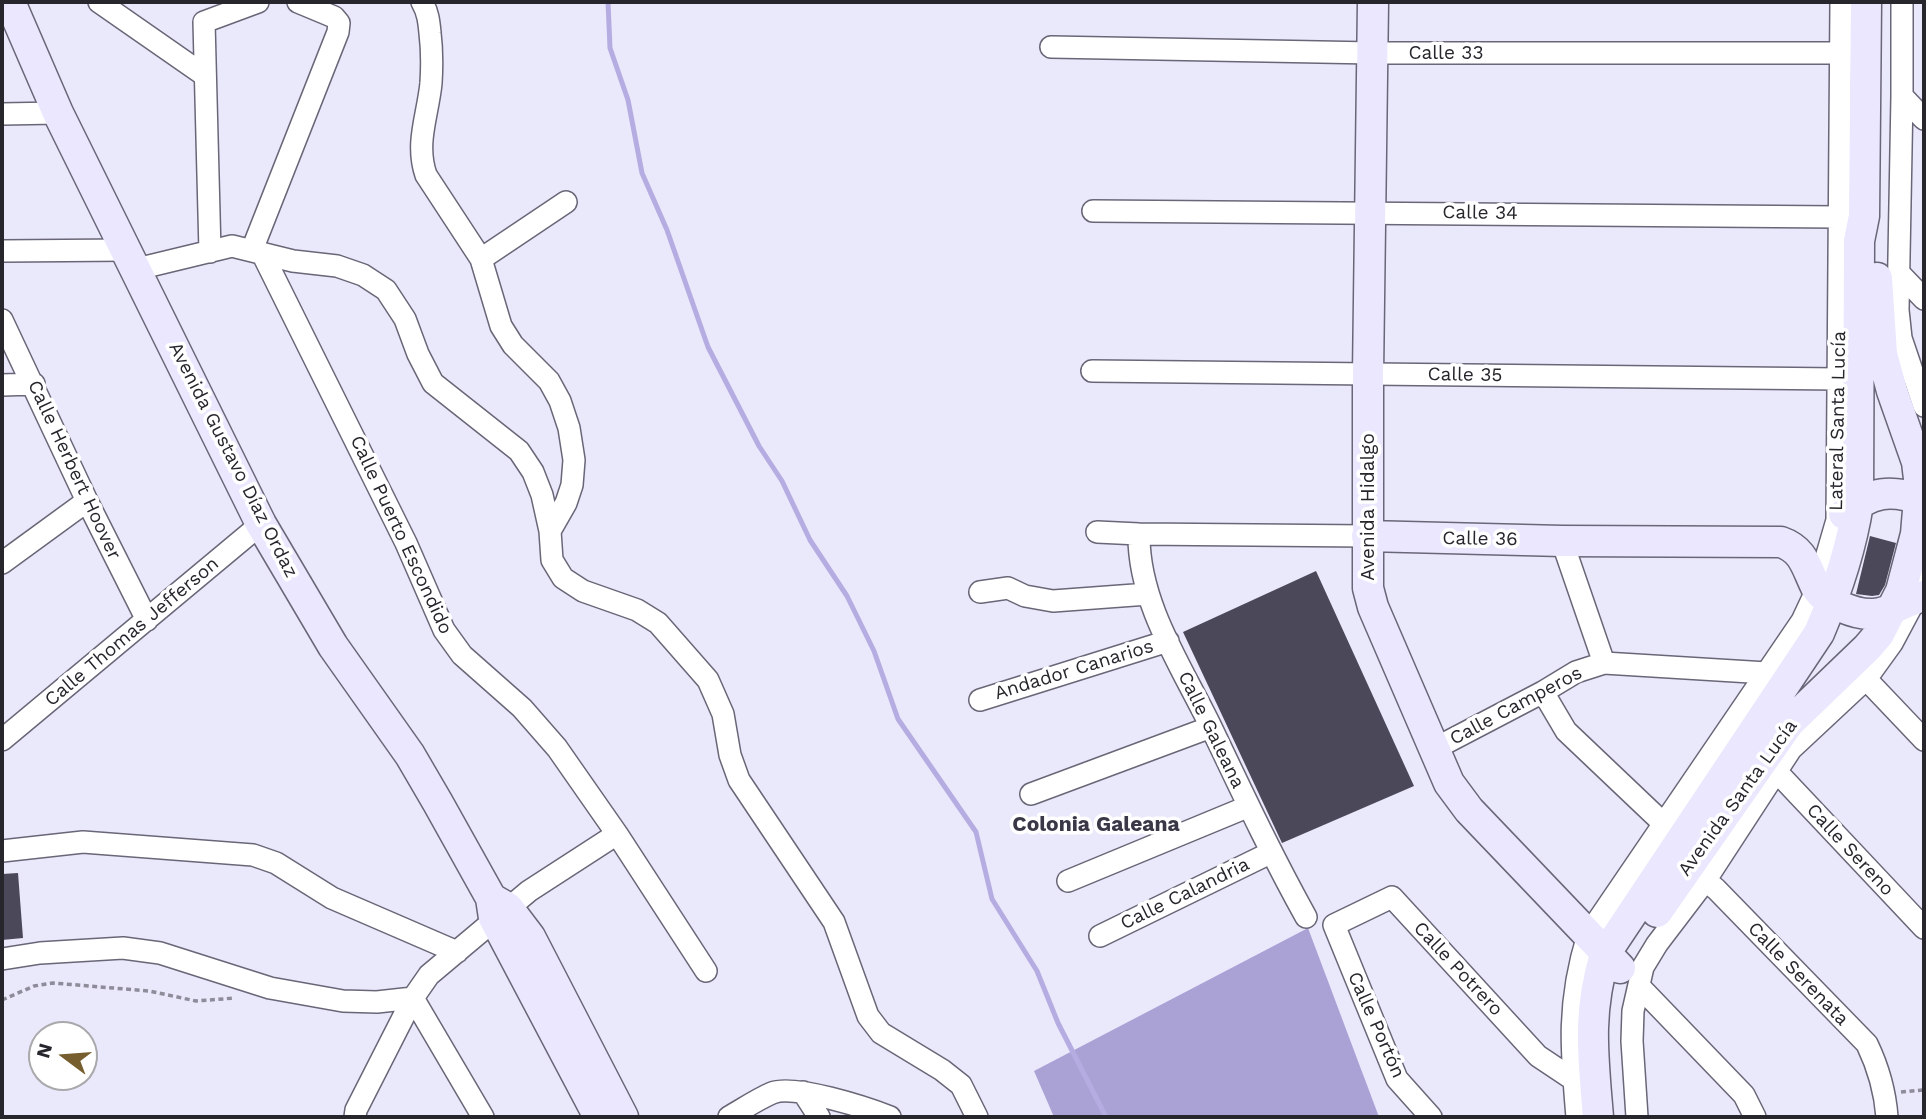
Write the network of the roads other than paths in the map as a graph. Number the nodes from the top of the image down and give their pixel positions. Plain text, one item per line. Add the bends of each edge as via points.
1 (10, 2) edge
2 (99, 2) edge
3 (258, 2) edge
4 (299, 2) edge
5 (422, 2) edge
6 (1373, 2) edge
7 (1841, 2) edge
8 (1866, 2) edge
9 (1902, 2) edge
10 (1051, 47) dead end
11 (1373, 53) junction
12 (1840, 53) junction
13 (204, 75) junction
14 (1902, 96) junction
15 (58, 113) junction
16 (2, 114) edge
17 (1924, 119) edge
18 (566, 202) dead end
19 (1093, 211) dead end
20 (1371, 212) junction
21 (1855, 213) junction
22 (2, 251) edge
23 (210, 252) junction
24 (258, 252) junction
25 (481, 259) junction
26 (132, 260) junction
27 (1899, 273) junction
28 (1924, 299) edge
29 (2, 320) edge
30 (1092, 370) dead end
31 (1368, 374) junction
32 (1839, 379) junction
33 (34, 384) junction
34 (2, 385) edge
35 (1924, 406) edge
36 (1922, 500) edge
37 (87, 501) junction
38 (1847, 512) junction
39 (261, 524) junction
40 (550, 531) junction
41 (1097, 531) dead end
42 (1139, 534) junction
43 (1367, 536) junction
44 (1562, 541) junction
45 (2, 563) edge
46 (1924, 568) edge
47 (980, 592) dead end
48 (1149, 594) junction
49 (1825, 595) junction
50 (1911, 600) edge
51 (147, 620) junction
52 (1168, 641) junction
53 (1604, 663) junction
54 (1766, 673) junction
55 (1866, 679) junction
56 (1544, 692) junction
57 (980, 700) dead end
58 (1211, 727) junction
59 (2, 740) edge
60 (1924, 740) edge
61 (1434, 750) junction
62 (1776, 771) junction
63 (1031, 794) dead end
64 (1247, 807) junction
65 (617, 834) junction
66 (2, 851) edge
67 (1270, 853) junction
68 (1683, 856) junction
69 (1068, 881) dead end
70 (498, 908) junction
71 (1306, 918) dead end
72 (1334, 925) joint
73 (1924, 928) edge
74 (1100, 936) dead end
75 (457, 952) junction
76 (2, 959) edge
77 (1613, 961) junction
78 (706, 971) dead end
79 (413, 998) junction
80 (1574, 1080) junction
81 (803, 1092) junction
82 (355, 1117) edge
83 (483, 1117) edge
84 (599, 1117) edge
85 (623, 1117) edge
86 (729, 1117) edge
87 (819, 1117) edge
88 (890, 1117) edge
89 (977, 1117) edge
90 (1431, 1117) edge
91 (1577, 1117) edge
92 (1598, 1117) edge
93 (1617, 1117) edge
94 (1637, 1117) edge
95 (1755, 1117) edge
96 (1887, 1117) edge

1 - 15 street, Avenida Gustavo Díaz Ordaz
2 - 13 street
3 - 13 street via 204,22
4 - 24 street via 334,17 338,32
5 - 25 street via 430,31 431,84 421,161
6 - 11 street, Avenida Hidalgo
7 - 12 street, Lateral Santa Lucía
8 - 21 street, Avenida Santa Lucía
9 - 14 street
10 - 11 street, Calle 33
11 - 12 street, Calle 33
11 - 20 street, Avenida Hidalgo
12 - 21 street, Lateral Santa Lucía
13 - 23 street
14 - 17 street
14 - 27 street
15 - 16 street
15 - 26 street, Avenida Gustavo Díaz Ordaz
18 - 25 street
19 - 20 street, Calle 34
20 - 21 street, Calle 34
20 - 31 street, Avenida Hidalgo
21 - 32 street, Lateral Santa Lucía
21 - 36 street, Avenida Santa Lucía via 1874,241 1882,354 1917,462
21 - 38 street, Avenida Santa Lucía via 1859,241
22 - 26 street
23 - 24 street via 232,246
23 - 26 street
24 - 40 street via 337,266 386,290 405,319 433,383 519,452 533,472
24 - 65 street, Calle Puerto Escondido via 394,518 444,630 463,655 522,708 557,748
25 - 40 street via 501,326 549,381 569,428 572,485
26 - 39 street, Avenida Gustavo Díaz Ordaz
27 - 28 street
27 - 35 street via 1901,338
29 - 33 street, Calle Herbert Hoover
30 - 31 street, Calle 35
31 - 32 street, Calle 35
31 - 43 street, Avenida Hidalgo
32 - 38 street, Lateral Santa Lucía
33 - 34 street
33 - 37 street, Calle Herbert Hoover
36 - 38 street via 1884,493
36 - 50 street, Avenida Santa Lucía via 1910,563
37 - 45 street
37 - 51 street, Calle Herbert Hoover
38 - 49 street, Avenida Santa Lucía via 1849,551
39 - 51 street, Calle Thomas Jefferson
39 - 70 street, Avenida Gustavo Díaz Ordaz via 333,646 410,755
40 - 89 street via 552,560 564,578 657,623 708,680 723,714 739,780 834,922 868,1016 881,1033 961,1085
41 - 42 street, Calle 36
42 - 43 street, Calle 36
42 - 48 street, Calle Galeana
43 - 44 street, Calle 36
43 - 61 street, Avenida Hidalgo via 1373,607
44 - 49 street, Calle 36 via 1781,542 1804,558
44 - 53 street
46 - 50 street
47 - 48 street via 1008,587 1025,596 1053,600
48 - 52 street, Calle Galeana
49 - 50 street via 1844,608 1871,615
49 - 54 street
49 - 68 street, Avenida Santa Lucía via 1819,633
50 - 55 street via 1892,643
50 - 68 street, Avenida Santa Lucía via 1789,723
51 - 59 street, Calle Thomas Jefferson
52 - 57 street, Andador Canarios
52 - 58 street, Calle Galeana
53 - 54 street, Calle Camperos
53 - 56 street, Calle Camperos via 1576,672
54 - 68 street
55 - 60 street
55 - 62 street via 1791,750
56 - 61 street, Calle Camperos
56 - 68 street, Calle Serenata via 1566,731
58 - 63 street
58 - 64 street, Calle Galeana
61 - 77 street, Avenida Hidalgo via 1449,783 1469,810
62 - 68 street
62 - 73 street, Calle Sereno
64 - 67 street, Calle Galeana
64 - 69 street
65 - 70 street
65 - 78 street, Calle Puerto Escondido
66 - 75 street via 83,842 253,855 276,863 332,898
67 - 71 street, Calle Galeana
67 - 74 street, Calle Calandria
68 - 77 street, Avenida Santa Lucía
68 - 77 street via 1657,944 1643,967
68 - 96 street, Calle Serenata via 1867,1044 1879,1068
70 - 75 street
70 - 84 street, Avenida Gustavo Díaz Ordaz
70 - 85 street, Avenida Gustavo Díaz Ordaz via 530,937
72 - 80 street, Calle Potrero via 1392,897 1538,1056
72 - 90 street, Calle Portón via 1397,1079
75 - 79 street via 429,975
76 - 79 street via 123,948 160,953 270,988 342,1001
77 - 80 street, Avenida Santa Lucía via 1574,986
77 - 92 street, Avenida Santa Lucía via 1596,984 1592,1014
77 - 93 street, Avenida Santa Lucía
77 - 94 street, Avenida Santa Lucía via 1633,1011
77 - 95 street via 1744,1095
79 - 82 street
79 - 83 street
80 - 91 street, Avenida Santa Lucía
81 - 86 street via 774,1092
81 - 87 street
81 - 88 street

